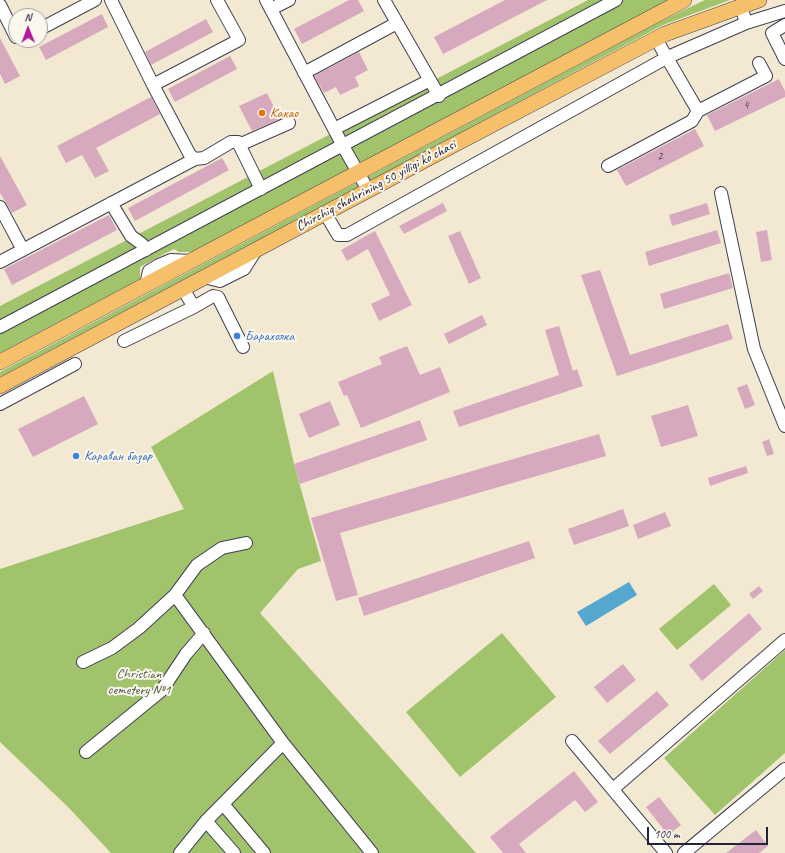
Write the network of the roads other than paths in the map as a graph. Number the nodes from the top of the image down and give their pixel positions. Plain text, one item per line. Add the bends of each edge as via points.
1 (95, 0) edge
2 (111, 0) edge
3 (217, 0) edge
4 (289, 0) edge
5 (384, 0) edge
6 (616, 0) edge
7 (684, 0) edge
8 (759, 0) edge
9 (269, 4) edge
10 (0, 5) edge
11 (741, 6) junction
12 (785, 11) edge
13 (8, 21) edge
14 (397, 23) junction
15 (746, 23) junction
16 (48, 25) edge
17 (785, 25) edge
18 (656, 39) junction
19 (668, 57) junction
20 (785, 60) edge
21 (759, 63) dead end
22 (304, 73) junction
23 (430, 80) junction
24 (153, 85) junction
25 (438, 96) junction
26 (698, 111) junction
27 (289, 123) dead end
28 (334, 129) junction
29 (239, 145) junction
30 (343, 146) junction
31 (195, 159) junction
32 (608, 166) dead end
33 (358, 172) junction
34 (261, 189) junction
35 (368, 190) junction
36 (721, 193) dead end
37 (111, 203) junction
38 (0, 207) edge
39 (325, 213) junction
40 (23, 250) junction
41 (146, 250) junction
42 (0, 262) edge
43 (183, 289) junction
44 (194, 307) junction
45 (0, 327) edge
46 (124, 341) dead end
47 (243, 346) dead end
48 (0, 362) edge
49 (75, 364) dead end
50 (0, 386) edge
51 (0, 404) edge
52 (785, 426) edge
53 (246, 542) dead end
54 (175, 594) junction
55 (204, 633) junction
56 (785, 640) edge
57 (83, 662) dead end
58 (572, 741) dead end
59 (283, 743) junction
60 (86, 752) dead end
61 (785, 769) edge
62 (612, 789) junction
63 (223, 804) junction
64 (206, 821) junction
65 (180, 853) edge
66 (234, 853) edge
67 (264, 853) edge
68 (372, 853) edge
69 (666, 853) edge
70 (684, 853) edge

1 - 16 street
2 - 24 street
3 - 24 street via 239,40
4 - 9 street
5 - 14 street
6 - 25 street
7 - 33 main road, Chirchiq shahrining 50 yilligi koʻchasi
8 - 11 main road, Chirchiq shahrining 50 yilligi koʻchasi
9 - 22 street
10 - 13 street
11 - 15 street
11 - 18 main road, Chirchiq shahrining 50 yilligi koʻchasi
12 - 15 street
14 - 22 street
14 - 23 street
15 - 19 street
17 - 20 street via 772,34
18 - 19 street
18 - 35 main road, Chirchiq shahrining 50 yilligi koʻchasi
19 - 26 street
19 - 39 street via 347,235 338,235
21 - 26 street via 766,76
22 - 28 street
23 - 25 street
23 - 28 street
24 - 31 street via 181,140
25 - 30 street
26 - 32 street via 692,121
27 - 29 street
28 - 30 street
29 - 31 street via 235,141 231,142 204,158
29 - 34 street
30 - 33 street
30 - 34 street
31 - 37 street
33 - 35 street
33 - 48 main road, Chirchiq shahrining 50 yilligi koʻchasi
34 - 41 street
35 - 39 main road, Chirchiq shahrining 50 yilligi koʻchasi
36 - 52 street via 754,349
37 - 40 street
37 - 41 street via 131,236
38 - 40 street
39 - 43 main road, Chirchiq shahrining 50 yilligi koʻchasi
40 - 42 street
41 - 45 street
43 - 44 street
43 - 50 main road, Chirchiq shahrining 50 yilligi koʻchasi
44 - 46 street
44 - 47 street via 213,296 218,297
49 - 51 street
53 - 54 street via 222,548 197,565
54 - 55 street
54 - 57 street via 118,644
55 - 59 street
55 - 60 street via 186,654 162,690
56 - 62 street
58 - 62 street
59 - 63 street
59 - 68 street
61 - 70 street
62 - 69 street
63 - 64 street
63 - 67 street
64 - 65 street
64 - 66 street

